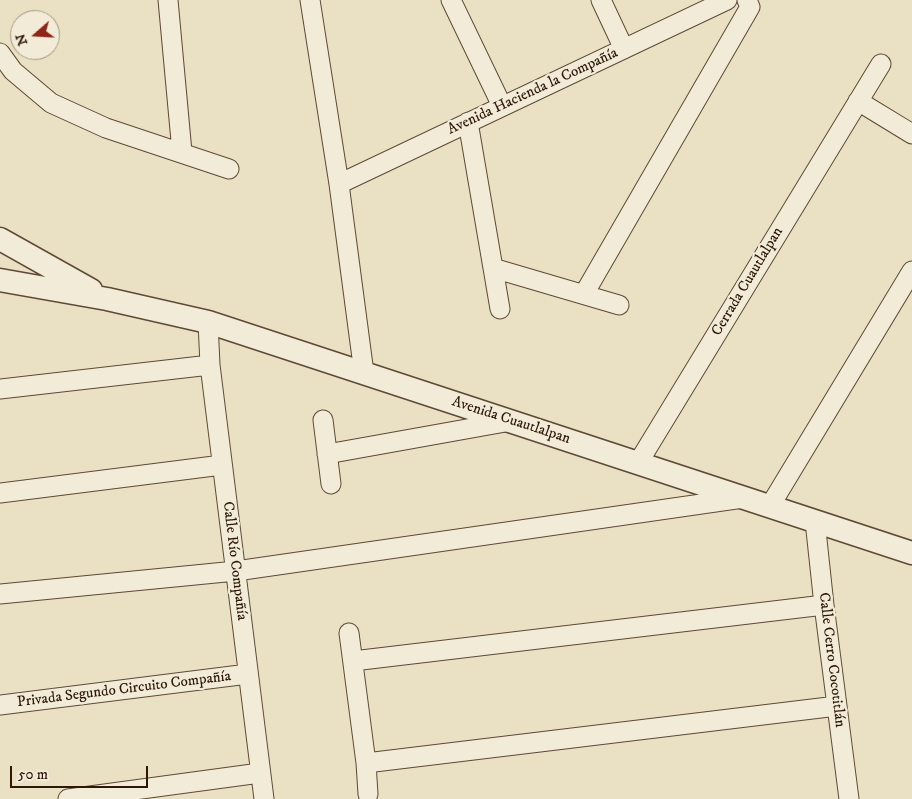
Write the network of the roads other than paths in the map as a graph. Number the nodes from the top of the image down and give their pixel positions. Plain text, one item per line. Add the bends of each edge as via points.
1 (168, 0) edge
2 (310, 0) edge
3 (451, 0) edge
4 (601, 0) edge
5 (727, 0) edge
6 (747, 0) edge
7 (624, 49) junction
8 (0, 53) edge
9 (881, 64) dead end
10 (858, 101) junction
11 (502, 106) junction
12 (468, 122) junction
13 (912, 134) edge
14 (182, 152) junction
15 (229, 169) dead end
16 (339, 184) junction
17 (0, 240) edge
18 (493, 268) junction
19 (912, 271) edge
20 (0, 280) edge
21 (584, 294) junction
22 (107, 299) junction
23 (619, 306) dead end
24 (500, 309) dead end
25 (208, 322) junction
26 (210, 365) junction
27 (364, 373) junction
28 (0, 389) edge
29 (323, 420) dead end
30 (511, 421) junction
31 (327, 454) junction
32 (638, 463) junction
33 (222, 465) junction
34 (330, 484) dead end
35 (0, 493) edge
36 (744, 498) junction
37 (770, 506) junction
38 (815, 521) junction
39 (910, 548) edge
40 (236, 571) junction
41 (0, 594) edge
42 (824, 605) junction
43 (349, 633) dead end
44 (353, 661) junction
45 (248, 674) junction
46 (0, 705) edge
47 (837, 706) junction
48 (366, 763) junction
49 (260, 773) junction
50 (368, 794) dead end
51 (68, 799) edge
52 (264, 799) edge
53 (849, 799) edge

1 - 14 street
2 - 16 street
3 - 11 street
4 - 7 street
5 - 7 street, Avenida Hacienda la Compañía
6 - 21 street via 750,7
7 - 11 street, Avenida Hacienda la Compañía
8 - 14 street via 13,71 51,103 106,128
9 - 10 street, Cerrada Cuautlalpan
10 - 13 street
10 - 32 street, Cerrada Cuautlalpan
11 - 12 street, Avenida Hacienda la Compañía
12 - 16 street, Avenida Hacienda la Compañía
12 - 18 street
14 - 15 street
16 - 27 street
17 - 22 street, Avenida Cuautlalpan
18 - 21 street
18 - 24 street
19 - 37 street
20 - 22 street, Avenida Cuautlalpan
21 - 23 street
22 - 25 street, Avenida Cuautlalpan
25 - 26 street, Calle Río Compañía
25 - 27 street, Avenida Cuautlalpan
26 - 28 street
26 - 33 street, Calle Río Compañía
27 - 30 street, Avenida Cuautlalpan
29 - 31 street
30 - 31 street
30 - 32 street, Avenida Cuautlalpan
31 - 34 street
32 - 36 street, Avenida Cuautlalpan
33 - 35 street
33 - 40 street, Calle Río Compañía
36 - 37 street, Avenida Cuautlalpan
36 - 40 street
37 - 38 street, Avenida Cuautlalpan
38 - 39 street, Avenida Cuautlalpan
38 - 42 street, Calle Cerro Cocotitlán
40 - 41 street
40 - 45 street, Calle Río Compañía
42 - 44 street
42 - 47 street, Calle Cerro Cocotitlán
43 - 44 street
44 - 48 street
45 - 46 street, Privada Segundo Circuito Compañía
45 - 49 street, Calle Río Compañía
47 - 48 street
47 - 53 street, Calle Cerro Cocotitlán
48 - 50 street
49 - 51 street
49 - 52 street, Calle Río Compañía

